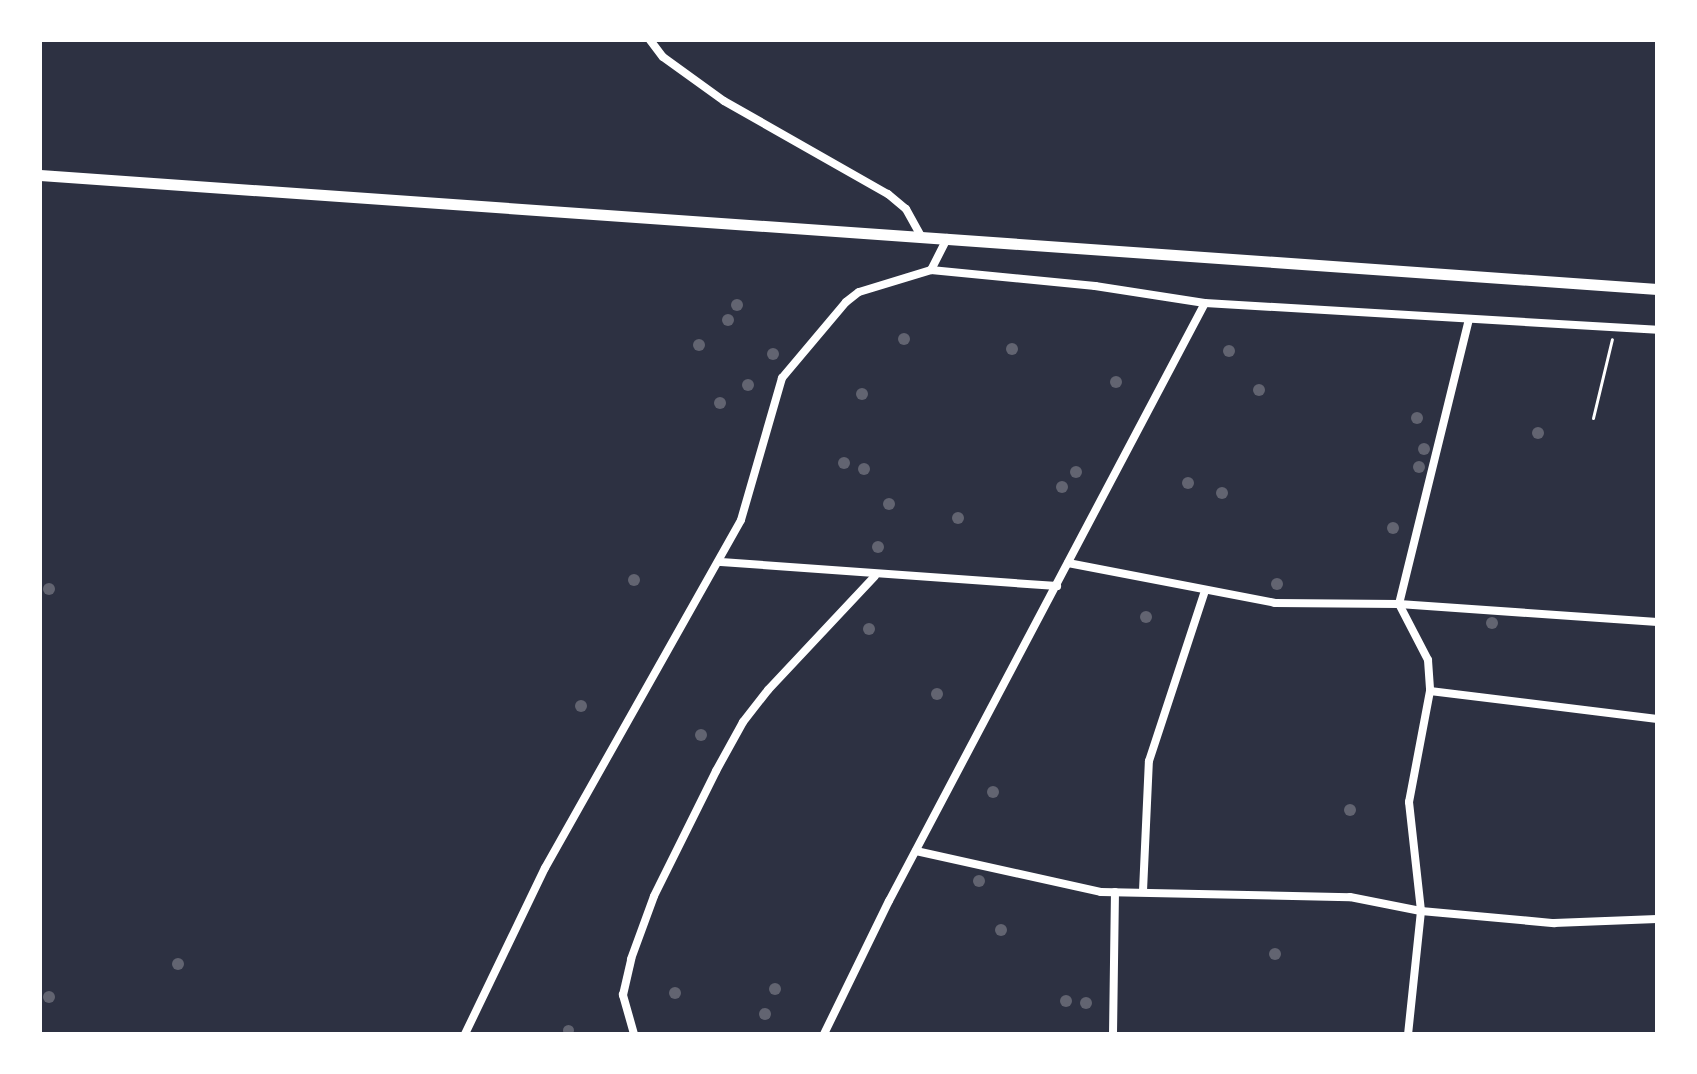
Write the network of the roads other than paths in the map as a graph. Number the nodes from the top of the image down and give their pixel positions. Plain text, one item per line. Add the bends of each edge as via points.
1 (650, 40) edge
2 (40, 175) edge
3 (921, 236) junction
4 (947, 238) junction
5 (931, 270) junction
6 (1657, 289) edge
7 (1205, 303) junction
8 (1469, 320) junction
9 (1657, 330) edge
10 (721, 562) junction
11 (1068, 563) junction
12 (875, 576) junction
13 (1057, 586) junction
14 (1205, 591) junction
15 (1399, 604) junction
16 (1657, 622) edge
17 (1430, 691) junction
18 (1657, 719) edge
19 (916, 851) junction
20 (1143, 891) junction
21 (1115, 892) junction
22 (1421, 911) junction
23 (1657, 919) edge
24 (465, 1034) edge
25 (634, 1034) edge
26 (824, 1034) edge
27 (1113, 1034) edge
28 (1408, 1034) edge

1 - 3 street via 663,57 724,101 888,194 906,209
2 - 3 street
3 - 4 street
4 - 5 street
4 - 6 street
5 - 7 street via 1107,287
5 - 10 street via 859,292 795,357 782,378 747,504
7 - 8 street
7 - 11 street
8 - 9 street
8 - 15 street
10 - 12 street
10 - 24 street via 545,868
11 - 13 street
11 - 14 street
12 - 13 street
12 - 25 street via 768,690 716,771 654,896 631,959 623,995
13 - 19 street
14 - 15 street via 1305,606
14 - 20 street via 1149,761
15 - 16 street
15 - 17 street via 1428,660
17 - 18 street
17 - 22 street via 1409,802
19 - 21 street via 1053,885
19 - 26 street
20 - 21 street
20 - 22 street via 1350,897
21 - 27 street
22 - 23 street via 1554,923
22 - 28 street

